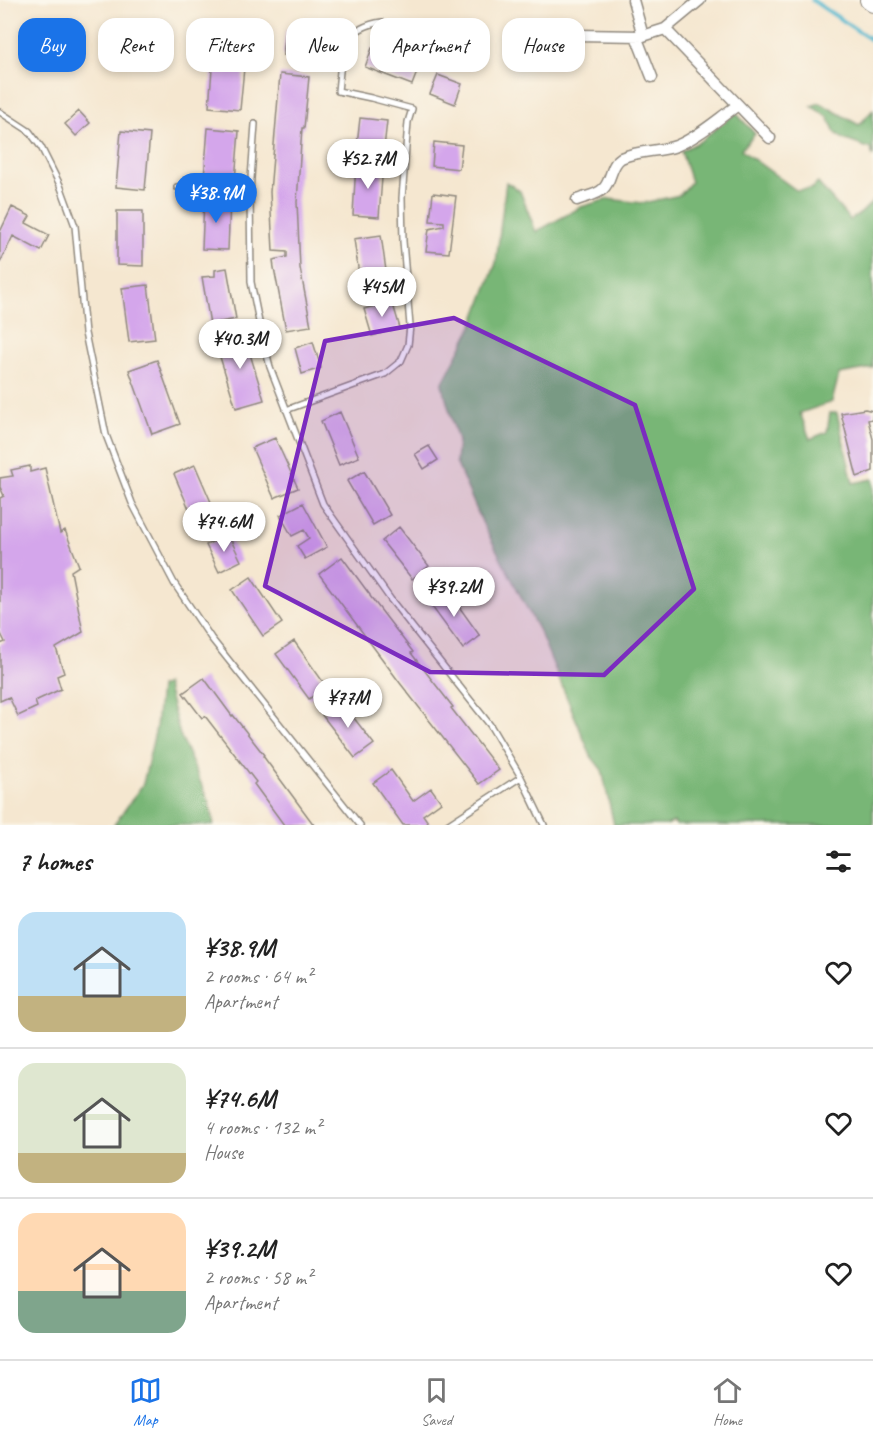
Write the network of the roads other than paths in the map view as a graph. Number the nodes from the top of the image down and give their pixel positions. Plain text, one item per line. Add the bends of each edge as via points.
1 (633, 0) edge
2 (700, 0) edge
3 (370, 24) edge
4 (665, 29) junction
5 (585, 35) edge
6 (640, 36) junction
7 (652, 77) dead end
8 (738, 105) junction
9 (0, 112) edge
10 (255, 123) dead end
11 (770, 138) dead end
12 (177, 187) dead end
13 (250, 192) junction
14 (577, 200) dead end
15 (286, 410) junction
16 (521, 777) junction
17 (360, 825) edge
18 (447, 825) edge
19 (544, 825) edge

1 - 6 street
2 - 4 street
3 - 15 lane via 355,30 343,42 338,91 412,109 402,198 408,345 400,361 385,374
4 - 6 street
4 - 8 street
5 - 6 street
6 - 7 street
8 - 11 street
8 - 14 street via 686,142 618,160 602,190
9 - 17 lane via 29,131 41,147 75,226 86,333 106,435 132,503 174,582 211,638
10 - 13 lane
12 - 13 lane
13 - 15 lane via 251,282 270,367
15 - 16 lane via 323,504 391,600 490,725
16 - 18 lane
16 - 19 lane

